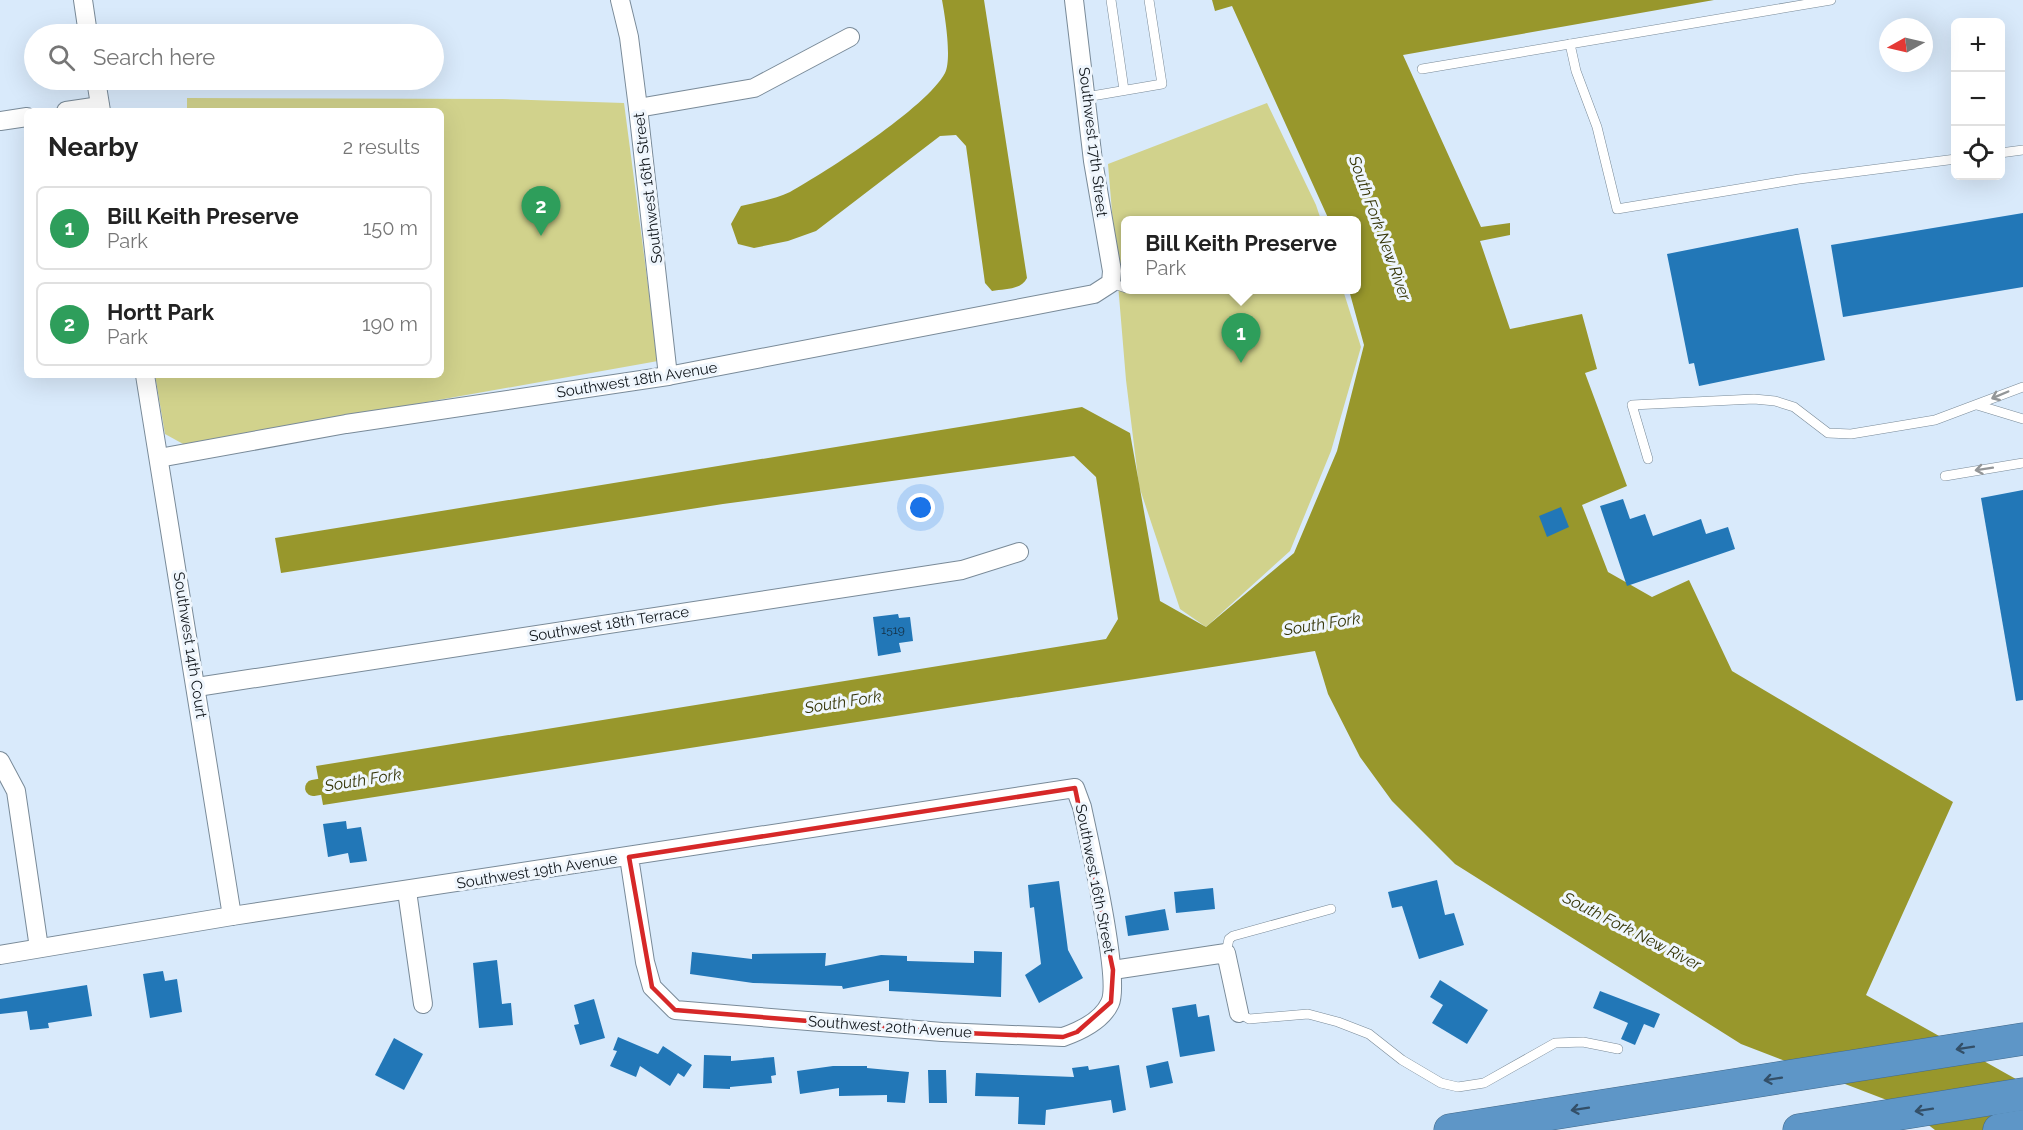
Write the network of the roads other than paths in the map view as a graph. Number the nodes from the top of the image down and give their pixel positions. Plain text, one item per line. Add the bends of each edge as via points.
1 (83, 0) edge
2 (620, 0) edge
3 (1074, 0) edge
4 (1111, 0) edge
5 (1149, 0) edge
6 (1831, 0) edge
7 (87, 24) edge
8 (850, 37) dead end
9 (1570, 44) junction
10 (1422, 69) dead end
11 (97, 90) edge
12 (1124, 90) junction
13 (1086, 97) junction
14 (100, 108) edge
15 (638, 108) junction
16 (24, 117) edge
17 (0, 121) edge
18 (2023, 150) edge
19 (2005, 152) edge
20 (1951, 160) edge
21 (1118, 286) edge
22 (668, 376) junction
23 (146, 378) edge
24 (2023, 387) edge
25 (1977, 405) junction
26 (2023, 418) edge
27 (159, 458) junction
28 (1648, 459) dead end
29 (2023, 463) edge
30 (1945, 476) dead end
31 (1019, 552) dead end
32 (197, 687) junction
33 (0, 761) edge
34 (1075, 788) joint
35 (630, 857) junction
36 (407, 891) junction
37 (1331, 909) dead end
38 (232, 916) junction
39 (39, 948) junction
40 (1226, 953) junction
41 (0, 955) edge
42 (1113, 970) junction
43 (423, 1004) dead end
44 (1239, 1013) joint
45 (2023, 1039) edge
46 (1618, 1049) dead end
47 (2023, 1094) edge
48 (1450, 1130) edge
49 (1799, 1130) edge

1 - 7 street
2 - 15 street, Southwest 16th Street
3 - 13 street, Southwest 17th Street
4 - 12 lane
5 - 12 lane via 1162,84
6 - 9 lane
8 - 15 street via 754,88
9 - 10 lane
9 - 20 lane via 1597,127 1617,209 1798,179
11 - 14 street
12 - 13 lane
13 - 21 street, Southwest 17th Street via 1092,161
15 - 22 street, Southwest 16th Street
16 - 17 street
18 - 19 lane
21 - 22 street, Southwest 18th Avenue via 1080,298
22 - 27 street, Southwest 18th Avenue via 346,424
23 - 27 street, Southwest 14th Court
24 -> 25 lane
25 - 26 lane
25 - 28 lane via 1935,420 1851,434 1828,433 1794,407 1774,400 1632,405
27 - 32 street, Southwest 14th Court
29 -> 30 lane
31 - 32 street, Southwest 18th Terrace via 962,570
32 - 38 street, Southwest 14th Court
33 - 39 street via 16,791
34 - 35 street, Southwest 19th Avenue
34 - 42 street, Southwest 16th Street
35 - 36 street, Southwest 19th Avenue
35 - 42 street, Southwest 20th Avenue via 652,987 675,1010 942,1032 1063,1037 1097,1020 1111,1002
36 - 38 street, Southwest 19th Avenue
36 - 43 street
37 - 40 lane via 1233,936
38 - 39 street, Southwest 19th Avenue
39 - 41 street, Southwest 19th Avenue
40 - 42 street
40 - 44 street
44 - 46 lane via 1249,1019 1308,1014 1338,1022 1369,1034 1441,1083 1458,1087 1484,1083 1555,1043 1583,1042
45 -> 48 highway
47 -> 49 highway

